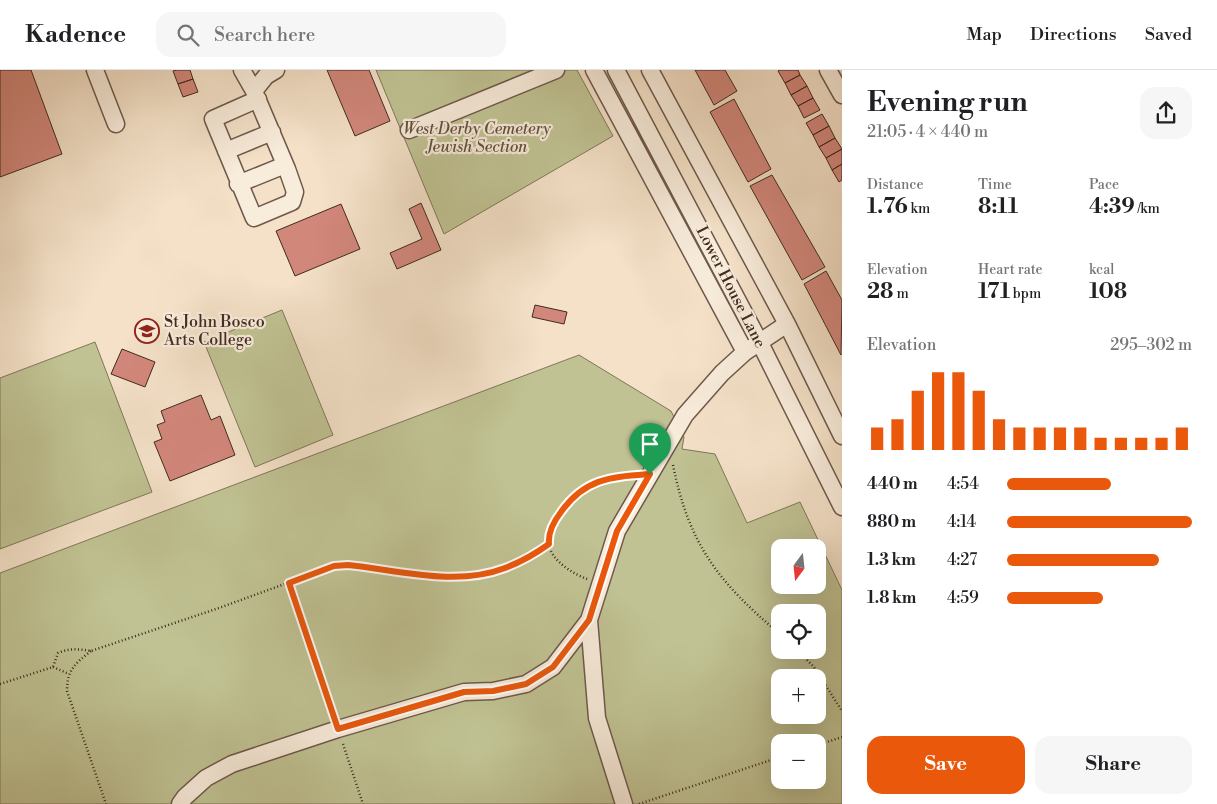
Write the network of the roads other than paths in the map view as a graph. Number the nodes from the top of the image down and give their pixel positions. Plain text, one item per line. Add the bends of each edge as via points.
1 (95, 70) edge
2 (242, 70) edge
3 (276, 70) edge
4 (556, 70) edge
5 (594, 70) edge
6 (616, 70) edge
7 (650, 70) edge
8 (828, 70) edge
9 (256, 95) junction
10 (842, 96) edge
11 (116, 124) dead end
12 (409, 130) dead end
13 (272, 132) junction
14 (226, 151) junction
15 (285, 165) junction
16 (238, 184) junction
17 (787, 324) junction
18 (759, 341) junction
19 (745, 352) junction
20 (842, 436) edge
21 (842, 507) edge
22 (589, 620) junction
23 (180, 804) edge
24 (624, 804) edge

1 - 11 street
2 - 9 street
3 - 9 street via 266,76
4 - 12 street
5 - 19 street
6 - 18 street, Lower House Lane
7 - 17 street, Lower House Lane
8 - 10 street
9 - 13 street
9 - 14 street via 213,119
13 - 14 street
13 - 15 street
14 - 16 street
15 - 16 street
15 - 16 street via 295,192 292,202 254,218
17 - 18 street
17 - 20 street, Lower House Lane
18 - 19 street
18 - 21 street, Lower House Lane
19 - 22 street via 685,414 666,445 617,531
22 - 23 street via 553,667 526,684 493,691 464,692 232,764 206,778
22 - 24 street via 597,718

